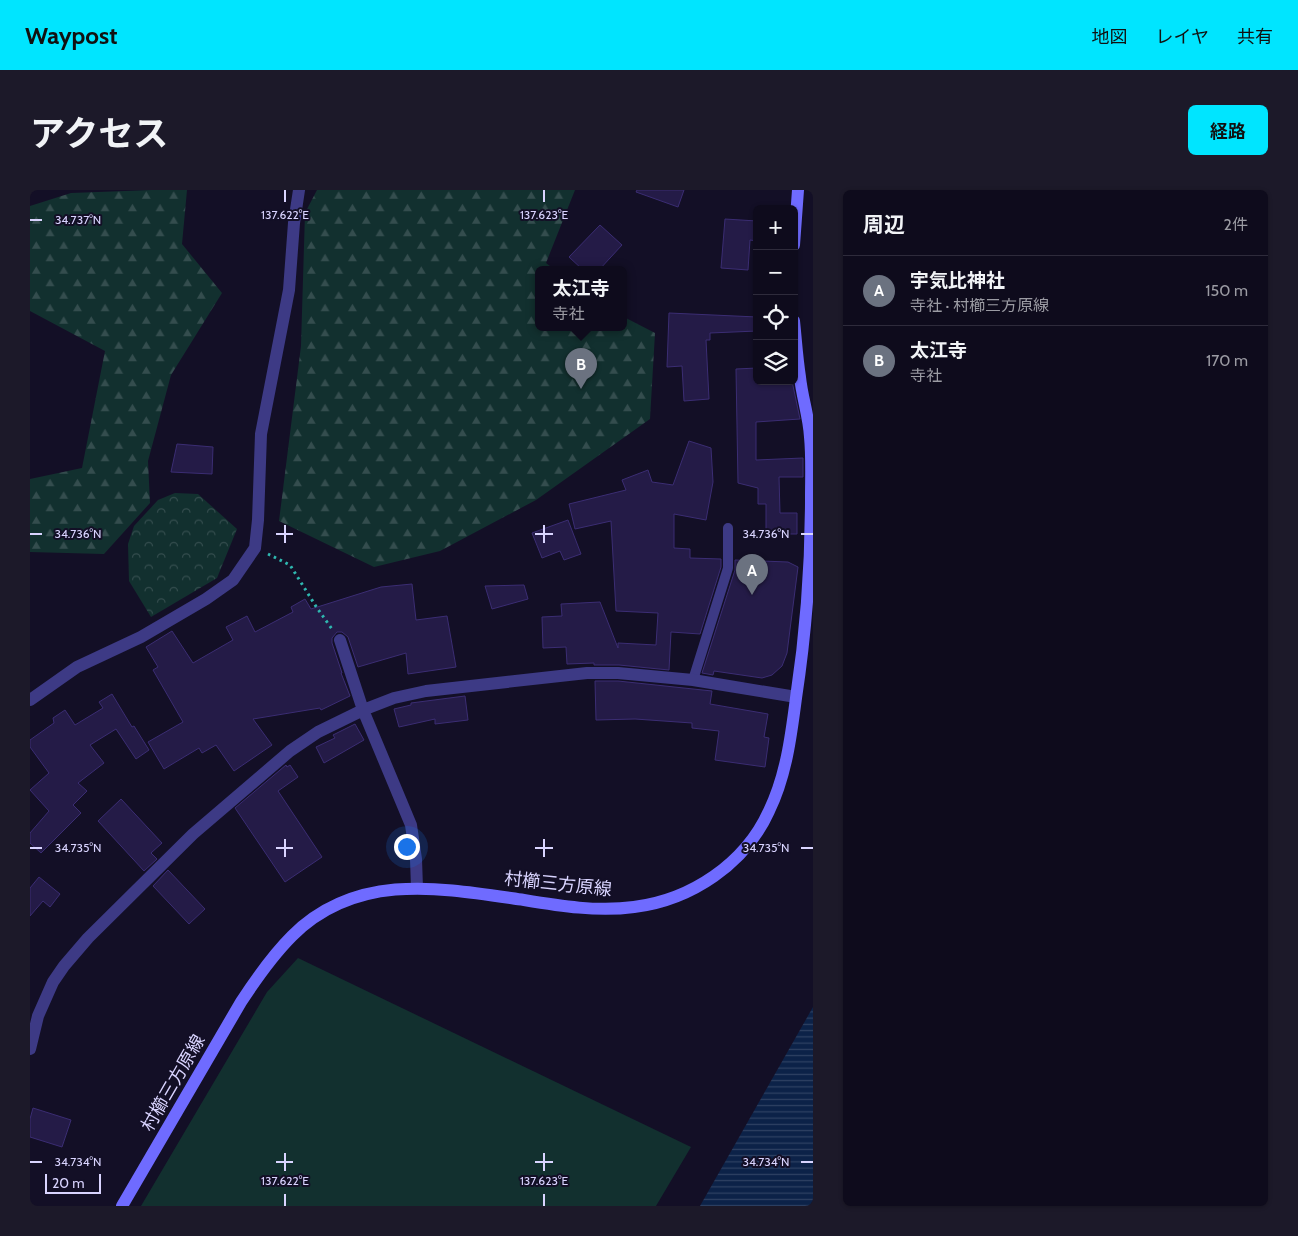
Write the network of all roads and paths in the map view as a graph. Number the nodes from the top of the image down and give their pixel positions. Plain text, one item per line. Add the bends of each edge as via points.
1 (299, 190) edge
2 (798, 190) edge
3 (797, 205) edge
4 (796, 340) edge
5 (728, 528) dead end
6 (255, 548) junction
7 (340, 640) joint
8 (693, 680) junction
9 (796, 697) junction
10 (30, 700) edge
11 (363, 710) junction
12 (417, 888) junction
13 (30, 1049) edge
14 (122, 1206) edge

1 - 6 street via 289,290 261,434
2 - 3 main road
4 - 9 main road, 村櫛三方原線 via 810,435 811,542 804,649
5 - 8 lane via 728,568
6 - 7 path via 290,565
6 - 10 street via 233,580 206,599 140,637 77,667
7 - 11 street
8 - 9 street
8 - 11 street via 587,673 426,691 394,698
9 - 12 main road, 村櫛三方原線 via 785,768 769,813 754,838 735,859 688,892 652,904 606,908
11 - 12 street via 411,825
11 - 13 street via 290,750 193,834 88,938 53,982 38,1016
12 - 14 main road, 村櫛三方原線 via 366,894 315,918 293,935 241,1002

